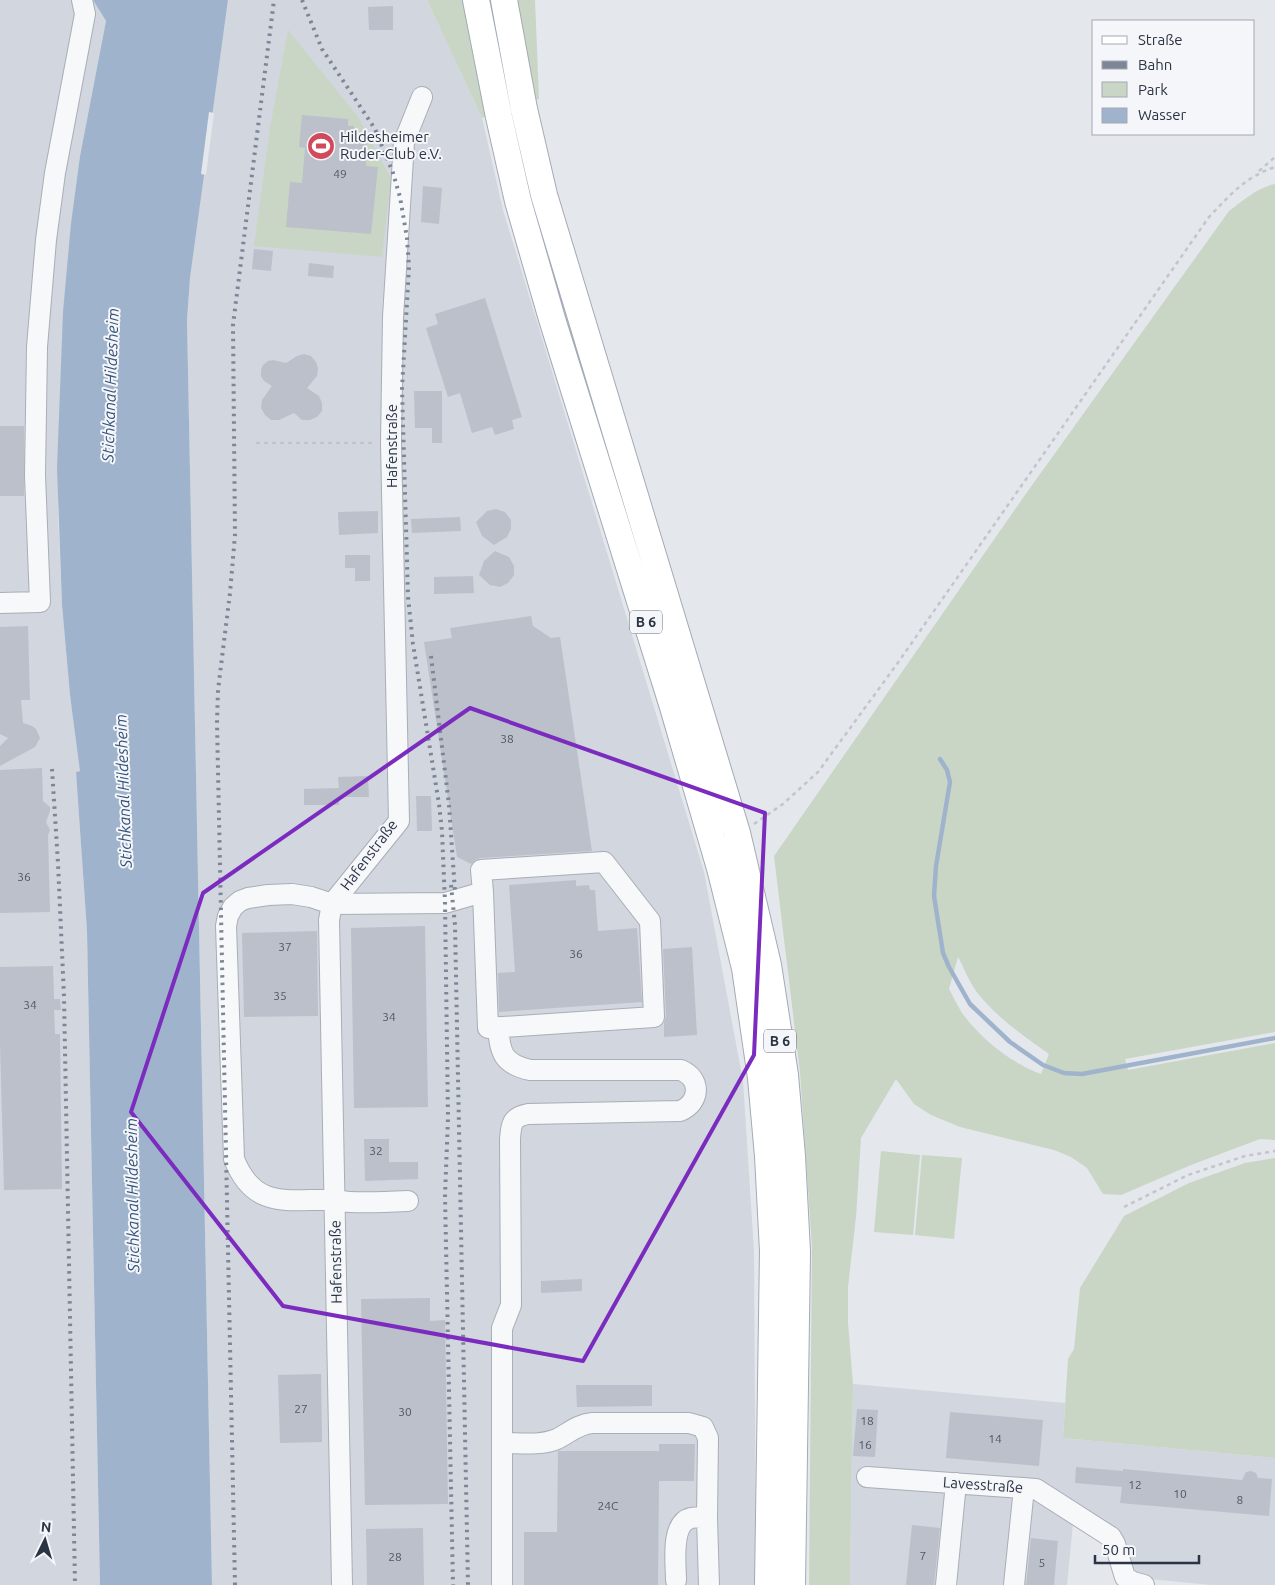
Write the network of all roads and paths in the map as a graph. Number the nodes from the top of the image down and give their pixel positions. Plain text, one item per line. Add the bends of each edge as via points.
1 (82, 0) edge
2 (476, 0) edge
3 (504, 0) edge
4 (422, 97) dead end
5 (1275, 157) edge
6 (1275, 167) edge
7 (1258, 172) junction
8 (256, 442) dead end
9 (391, 443) junction
10 (0, 603) edge
11 (737, 833) junction
12 (483, 892) junction
13 (332, 904) junction
14 (498, 1027) junction
15 (1275, 1151) edge
16 (335, 1200) junction
17 (408, 1201) dead end
18 (1124, 1207) dead end
19 (502, 1443) junction
20 (867, 1477) dead end
21 (956, 1483) junction
22 (1024, 1488) junction
23 (707, 1518) junction
24 (676, 1580) dead end
25 (342, 1585) edge
26 (502, 1585) edge
27 (709, 1585) edge
28 (768, 1585) edge
29 (792, 1585) edge
30 (946, 1585) edge
31 (1014, 1585) edge
32 (1144, 1585) edge

1 - 10 street via 85,14 55,173 46,240 37,347 35,475 40,602
2 - 28 main road, B 6 via 518,201 715,849 745,968 762,1078 773,1251
3 - 11 main road, B 6 via 544,195
4 - 9 street, Hafenstraße via 404,142 393,317
5 - 7 path
6 - 7 path
7 - 11 path via 1209,217 818,772 783,804
8 - 9 path
9 - 13 street, Hafenstraße via 399,821
11 - 29 main road, B 6 via 768,965 785,1076 792,1156 797,1252
12 - 13 street via 445,903
12 - 14 street via 488,1028
12 - 14 street via 481,870 604,862 650,922 654,1017
13 - 16 street, Hafenstraße via 329,920
13 - 16 street via 292,894 248,898 233,906 226,926 234,1159 239,1173 263,1195 280,1200
14 - 19 street via 499,1047 503,1055 519,1067 530,1070 681,1070 692,1077 696,1090 692,1103 680,1110 528,1114 513,1121 510,1129 511,1305 502,1328
15 - 18 path via 1245,1156 1188,1175
16 - 17 street
16 - 25 street, Hafenstraße
19 - 23 street via 548,1442 579,1425 592,1422 698,1425 703,1427 708,1438
19 - 26 street
20 - 21 street, Lavesstraße
21 - 22 street, Lavesstraße
21 - 30 street
22 - 31 street
22 - 32 street, Lavesstraße via 1036,1489 1103,1531 1115,1544 1125,1577
23 - 24 street via 690,1518 680,1525 676,1538
23 - 27 street

